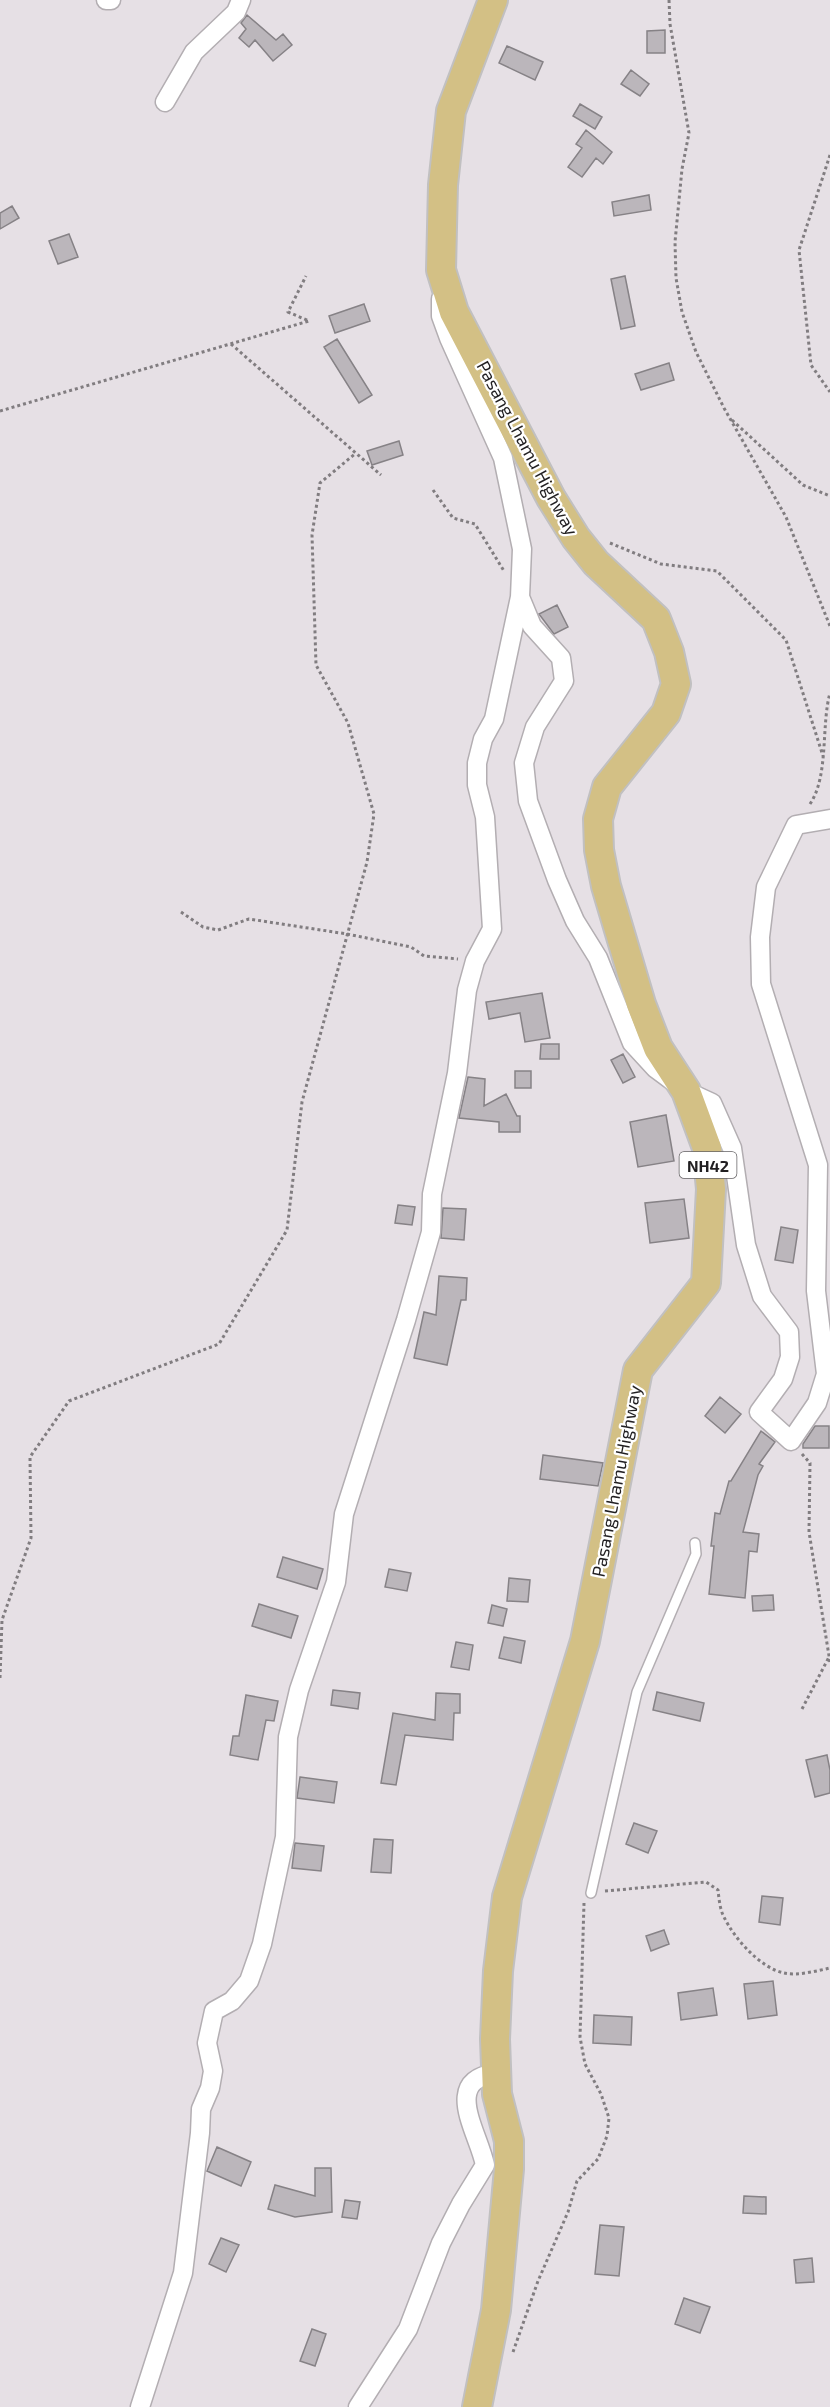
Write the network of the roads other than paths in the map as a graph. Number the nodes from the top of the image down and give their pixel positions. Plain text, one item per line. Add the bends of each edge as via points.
1 (106, 0) edge
2 (111, 0) edge
3 (241, 0) edge
4 (494, 0) edge
5 (165, 102) dead end
6 (441, 270) junction
7 (520, 597) junction
8 (830, 819) edge
9 (686, 1091) junction
10 (695, 1543) dead end
11 (591, 1893) road end
12 (496, 2073) junction
13 (140, 2407) edge
14 (358, 2407) edge
15 (477, 2407) edge

1 - 2 street
3 - 5 street via 236,12 194,52
4 - 6 main road, Pasang Lhamu Highway / NH42 via 452,111 443,185
6 - 7 street via 441,316 503,458 522,549
6 - 9 main road, Pasang Lhamu Highway / NH42 via 454,312 551,498 596,562 656,618 669,652 676,684 666,712 607,787 598,819 599,850 642,1004 658,1048
7 - 9 street via 532,626 561,658 564,681 535,727 524,763 528,801 574,921 598,958 632,1043 655,1068
7 - 13 street via 494,719 483,739 477,763 477,785 485,817 492,929 475,961 467,990 457,1073 432,1194 430,1232 344,1514 336,1582 299,1690 288,1737 285,1837 262,1944 249,1981 232,2001 214,2011 207,2043 213,2071 201,2109 183,2273
8 - 9 street via 796,825 766,886 760,937 761,984 818,1165 816,1291 826,1374 817,1403 791,1441 759,1412 783,1379 790,1357 789,1332 762,1296 746,1245 732,1148 712,1103
9 - 12 main road, Pasang Lhamu Highway / NH42 via 707,1148 711,1189 706,1283 638,1370 585,1641 507,1897 498,1971
10 - 11 lane via 696,1554 637,1692
12 - 14 street via 476,2078 467,2087 466,2104 485,2165 441,2243 408,2329
12 - 15 main road, Pasang Lhamu Highway / NH42 via 497,2094 509,2140 509,2169 496,2310

